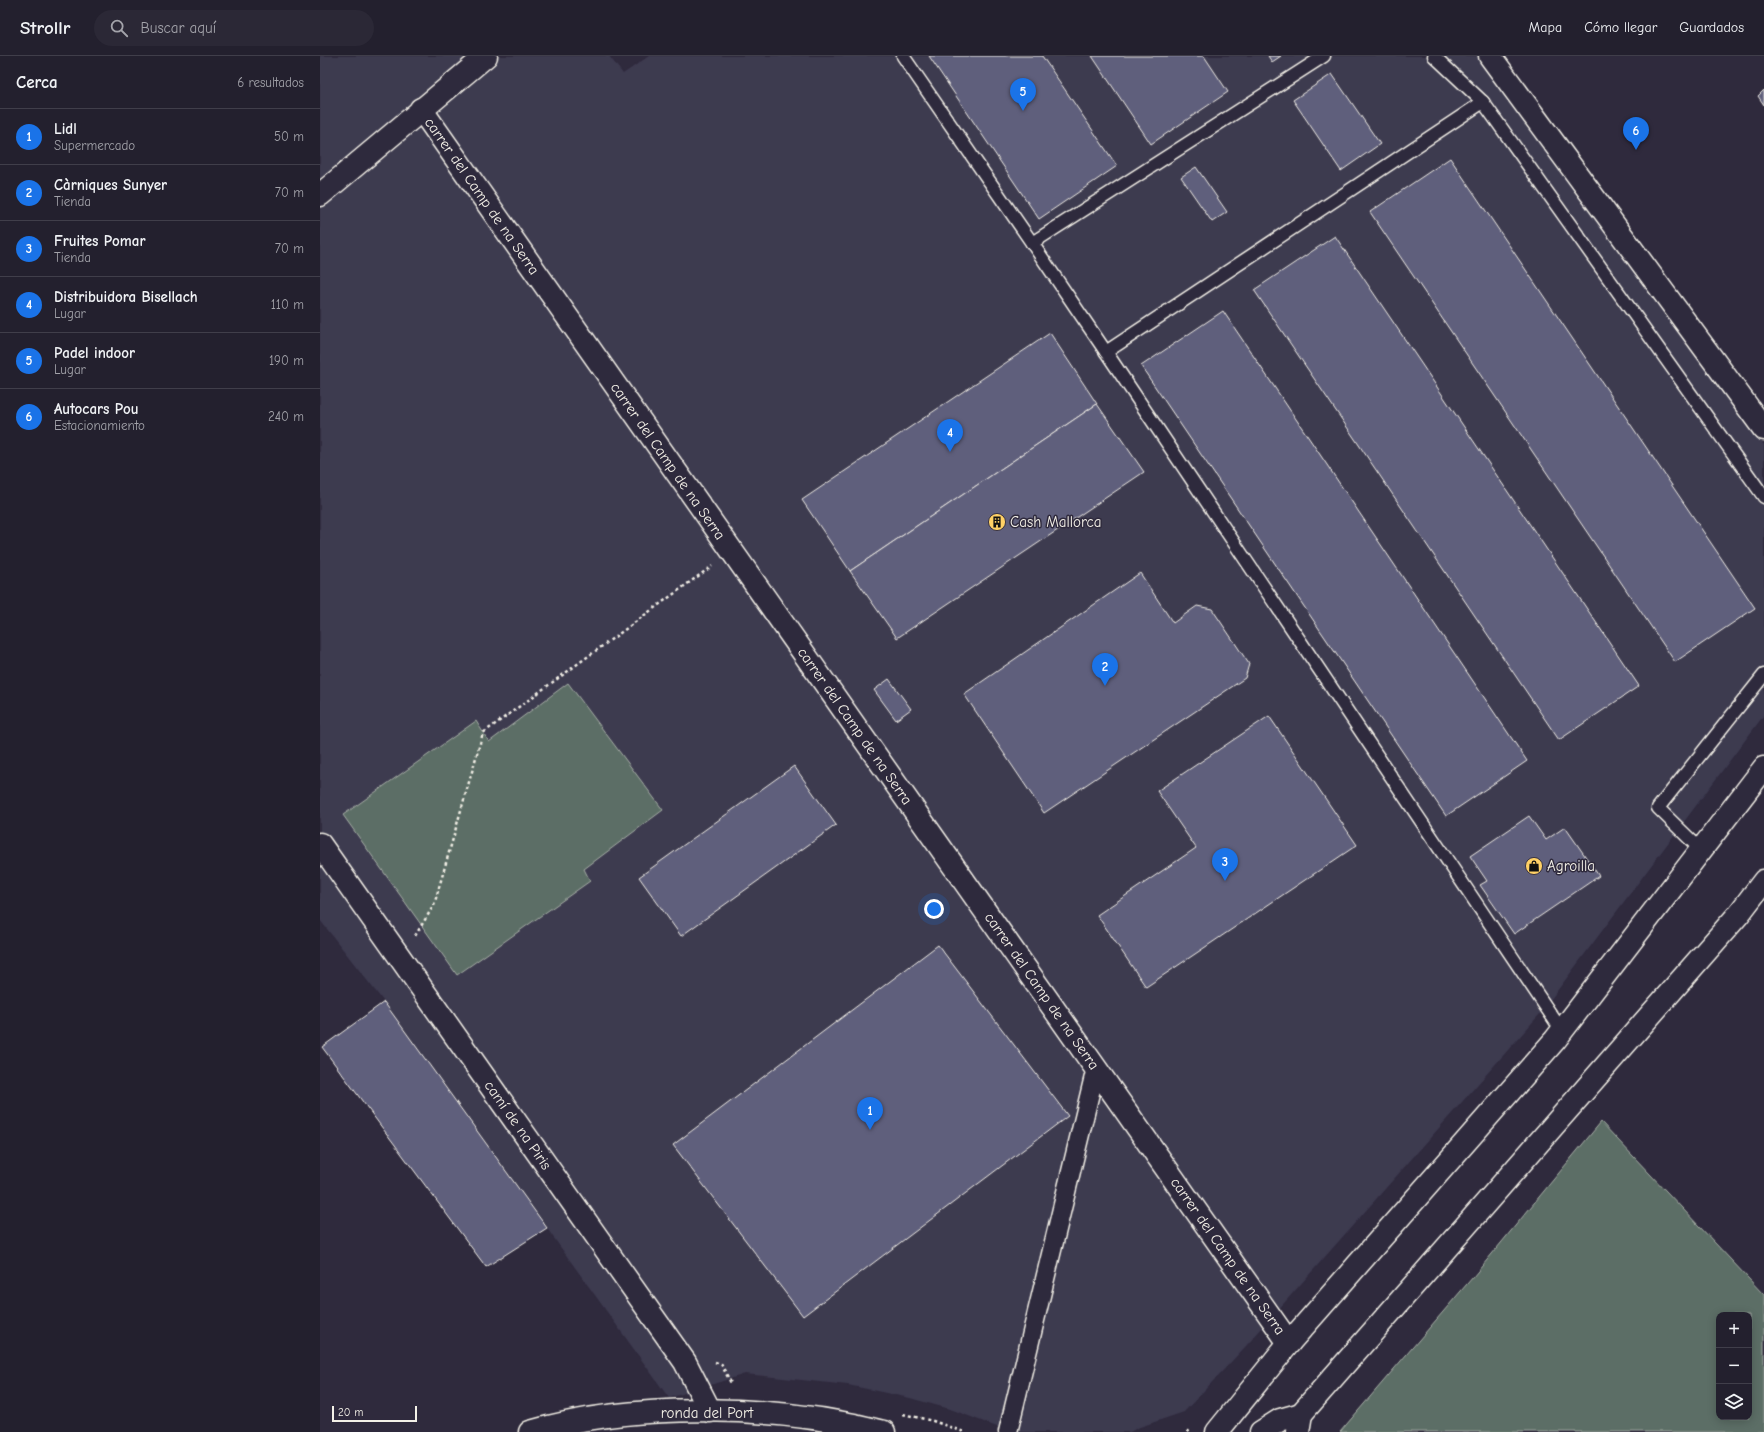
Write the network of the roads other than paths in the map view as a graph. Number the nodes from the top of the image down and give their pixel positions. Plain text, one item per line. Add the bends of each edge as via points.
1 (486, 56) edge
2 (903, 56) edge
3 (1324, 56) edge
4 (1434, 56) edge
5 (1490, 56) edge
6 (1483, 102) junction
7 (421, 109) junction
8 (320, 196) edge
9 (1032, 243) junction
10 (1106, 352) junction
11 (1764, 429) edge
12 (1764, 497) edge
13 (1764, 676) edge
14 (1764, 768) edge
15 (320, 844) edge
16 (1701, 850) junction
17 (1764, 881) edge
18 (1562, 1031) junction
19 (1096, 1068) junction
20 (1289, 1342) junction
21 (710, 1411) junction
22 (1300, 1423) edge
23 (530, 1432) edge
24 (884, 1432) edge
25 (1008, 1432) edge
26 (1217, 1432) edge
27 (1261, 1432) edge

1 - 7 street
2 - 9 lane
3 - 9 lane
4 - 6 lane
5 - 11 street
6 - 10 lane
6 - 12 lane
7 - 8 street
7 - 19 street, carrer del Camp de na Serra
9 - 10 lane
10 - 18 lane
13 - 16 lane via 1658,808
14 - 16 street
15 - 21 street, camí de na Piris via 685,1362
16 - 18 street
17 - 22 street via 1733,921
18 - 20 street
19 - 20 street, carrer del Camp de na Serra
19 - 25 street
20 - 26 street
21 - 23 street, ronda del Port via 583,1418
21 - 24 street, ronda del Port via 777,1414 830,1420
22 - 27 street via 1280,1420

